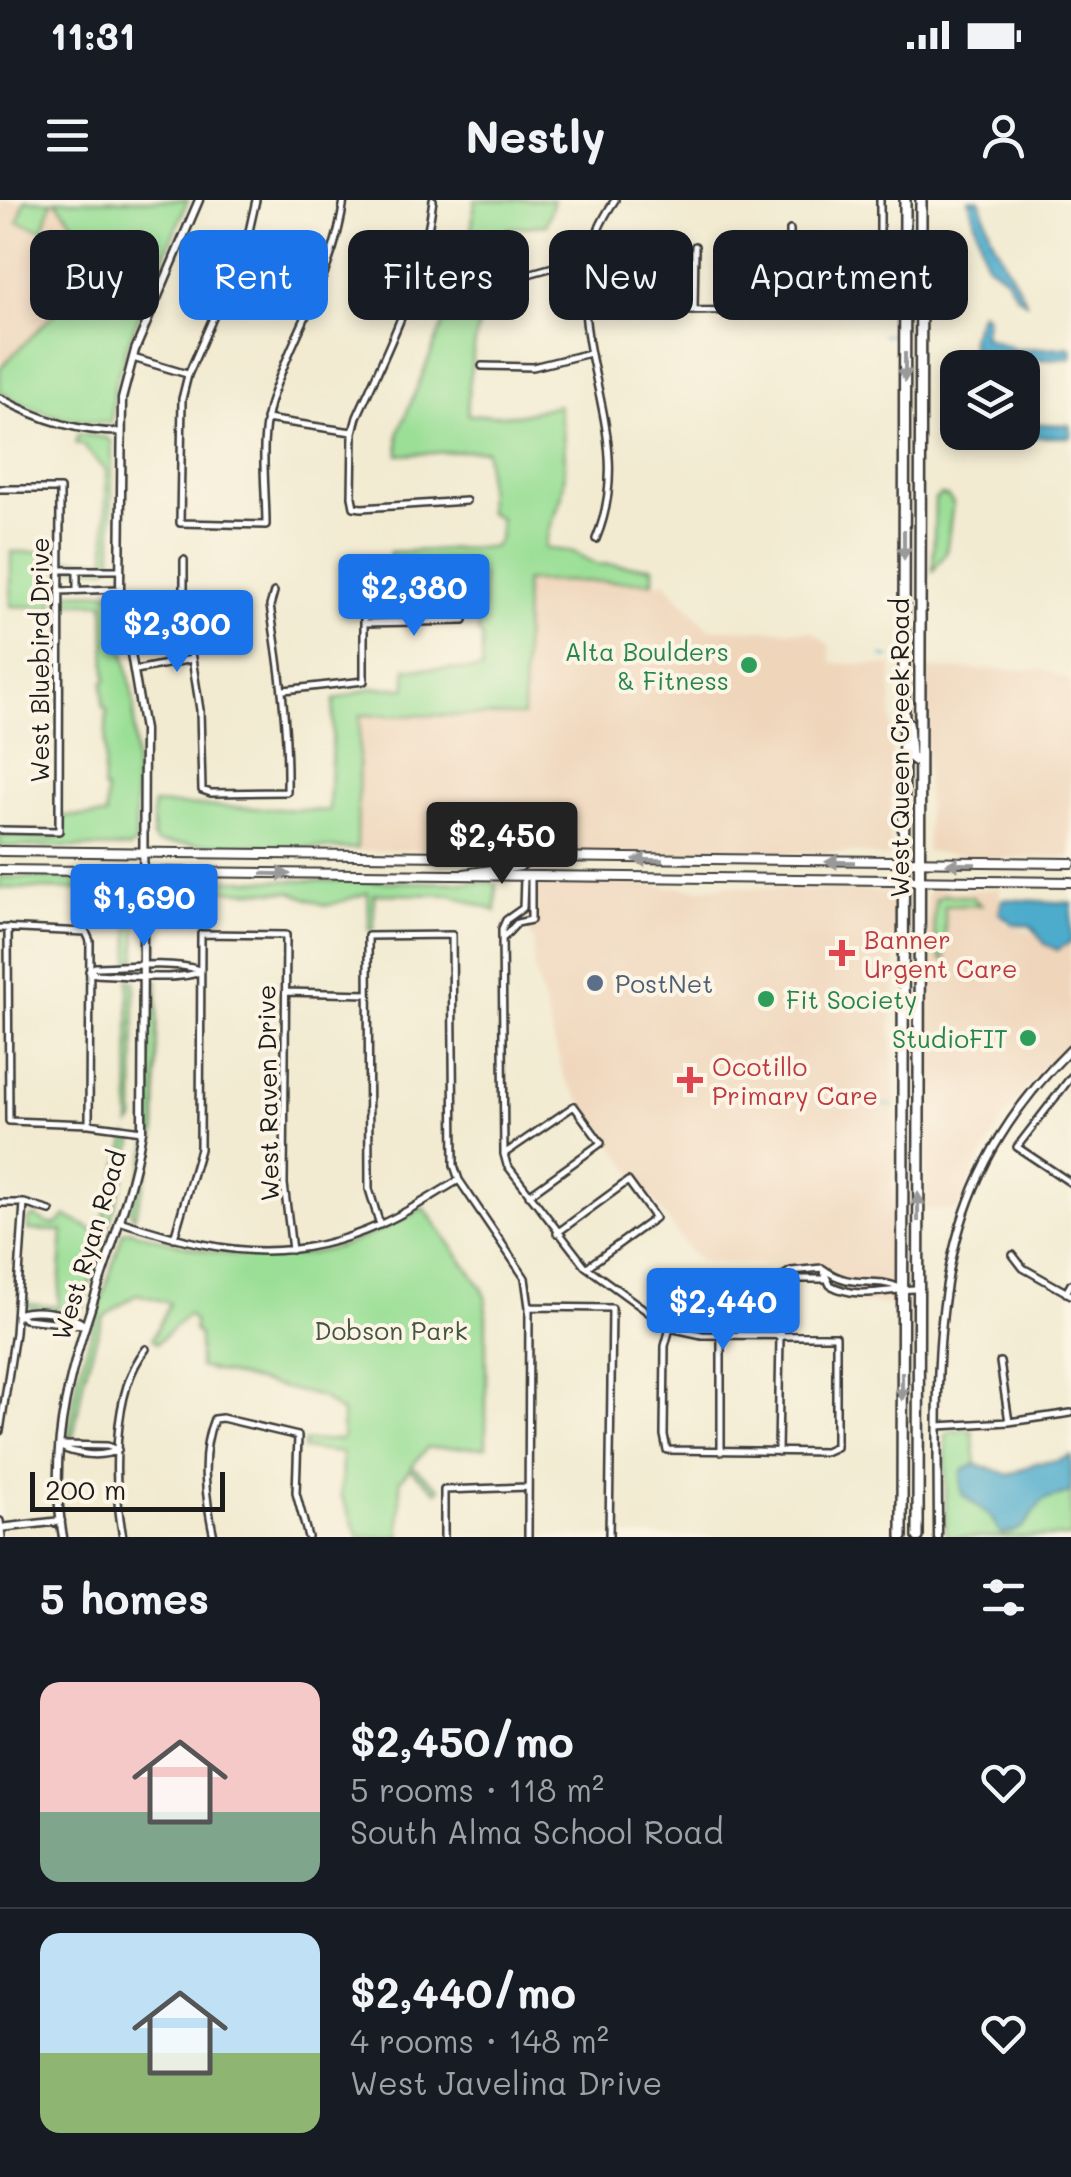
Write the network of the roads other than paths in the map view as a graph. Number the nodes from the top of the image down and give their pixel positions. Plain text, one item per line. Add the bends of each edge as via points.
1 (199, 200) edge
2 (256, 200) edge
3 (344, 200) edge
4 (433, 200) edge
5 (615, 200) edge
6 (880, 200) edge
7 (905, 200) edge
8 (921, 200) edge
9 (598, 230) edge
10 (880, 230) edge
11 (695, 246) dead end
12 (694, 310) joint
13 (713, 310) edge
14 (584, 320) edge
15 (590, 353) junction
16 (133, 358) junction
17 (482, 366) dead end
18 (188, 375) junction
19 (0, 398) edge
20 (266, 418) junction
21 (120, 432) junction
22 (353, 432) junction
23 (0, 489) edge
24 (466, 501) dead end
25 (596, 539) dead end
26 (184, 560) dead end
27 (59, 570) junction
28 (76, 570) junction
29 (120, 570) junction
30 (370, 579) dead end
31 (120, 589) junction
32 (78, 590) junction
33 (59, 591) junction
34 (274, 592) dead end
35 (464, 621) dead end
36 (364, 623) junction
37 (192, 659) junction
38 (136, 670) junction
39 (284, 690) junction
40 (903, 695) junction
41 (919, 762) junction
42 (0, 830) edge
43 (0, 851) edge
44 (144, 853) junction
45 (531, 858) junction
46 (903, 863) junction
47 (918, 863) junction
48 (1071, 863) edge
49 (0, 870) edge
50 (144, 872) junction
51 (455, 877) junction
52 (528, 878) junction
53 (903, 882) junction
54 (918, 882) junction
55 (1071, 882) edge
56 (0, 928) edge
57 (8, 928) junction
58 (504, 937) junction
59 (89, 971) junction
60 (143, 971) junction
61 (201, 971) junction
62 (286, 992) junction
63 (368, 994) junction
64 (1071, 1049) edge
65 (1071, 1076) edge
66 (4, 1081) edge
67 (89, 1124) junction
68 (142, 1132) junction
69 (504, 1154) junction
70 (459, 1180) junction
71 (1071, 1183) edge
72 (530, 1195) junction
73 (0, 1203) edge
74 (24, 1203) junction
75 (50, 1211) dead end
76 (118, 1221) junction
77 (380, 1225) junction
78 (557, 1232) junction
79 (174, 1238) junction
80 (292, 1250) junction
81 (1013, 1255) dead end
82 (587, 1267) junction
83 (822, 1268) junction
84 (825, 1279) junction
85 (1071, 1284) edge
86 (903, 1289) junction
87 (918, 1289) junction
88 (1069, 1294) edge
89 (529, 1308) junction
90 (17, 1314) junction
91 (85, 1325) junction
92 (670, 1328) junction
93 (721, 1336) junction
94 (780, 1336) junction
95 (146, 1349) dead end
96 (1000, 1362) dead end
97 (3, 1396) edge
98 (1071, 1413) edge
99 (1009, 1422) junction
100 (938, 1426) junction
101 (0, 1431) edge
102 (59, 1446) junction
103 (118, 1450) junction
104 (721, 1452) junction
105 (778, 1452) junction
106 (528, 1487) junction
107 (61, 1520) junction
108 (0, 1525) edge
109 (2, 1537) edge
110 (63, 1537) edge
111 (123, 1537) edge
112 (214, 1537) edge
113 (308, 1537) edge
114 (444, 1537) edge
115 (528, 1537) edge
116 (609, 1537) edge
117 (902, 1537) edge
118 (918, 1537) edge
119 (938, 1537) edge

1 - 16 street, West Ryan Road
2 - 18 street via 247,240
3 - 20 street via 330,266
4 - 22 street via 416,285
5 - 9 street
6 - 10 street
7 -> 40 main road, West Queen Creek Road
8 - 41 main road, West Queen Creek Road
11 - 12 street
12 - 13 street
14 - 15 street
15 - 17 street via 533,368
15 - 25 street via 606,416 608,464 607,512
16 - 18 street
16 - 21 street, West Ryan Road
18 - 20 street via 180,523 266,525
19 - 21 street via 39,418
20 - 22 street
21 - 29 street, West Ryan Road
22 - 24 street via 354,506
23 - 27 street, West Bluebird Drive via 60,489
26 - 37 street
27 - 28 street
27 - 33 street, West Bluebird Drive
28 - 29 street
28 - 32 street
29 - 31 street, West Ryan Road
30 - 36 street
31 - 32 street
31 - 38 street, West Ryan Road
32 - 33 street
33 - 42 street, West Bluebird Drive via 58,831
34 - 39 street via 270,606
35 - 36 street
36 - 39 street via 364,681
37 - 38 street
37 - 39 street via 202,790 287,792
38 - 44 street, West Ryan Road via 144,730
40 - 41 main road via 910,756
40 - 46 main road, West Queen Creek Road
41 - 47 main road, West Queen Creek Road
43 - 44 main road
44 - 45 main road
44 - 50 street, West Ryan Road
46 -> 45 main road
45 - 51 main road via 520,866
46 - 47 main road
46 - 53 main road, West Queen Creek Road
48 -> 47 main road
47 - 54 main road, West Queen Creek Road
49 - 50 main road
50 -> 51 main road
50 - 60 street, West Ryan Road
51 - 52 main road
52 - 53 main road
52 - 58 street via 523,908 506,920
52 - 58 street via 531,920
53 - 54 main road
53 - 86 main road, West Queen Creek Road
54 - 55 main road
87 -> 54 main road, West Queen Creek Road
56 - 57 street
57 - 59 street via 86,932
57 - 66 street
58 - 69 street
59 - 60 street
59 - 67 street
60 - 61 street
60 - 68 street, West Ryan Road
61 - 62 street, West Raven Drive via 202,934 286,935
61 - 79 street via 200,1149
62 - 63 street
62 - 80 street, West Raven Drive via 284,1184
63 - 70 street via 368,936 452,934 452,1150
63 - 77 street via 369,1189
64 - 100 street via 1010,1121 962,1218 941,1311
65 - 71 street via 1017,1147
66 - 67 street via 9,1120
67 - 68 street
68 - 76 street, West Ryan Road
69 - 72 street
69 - 72 street via 574,1106 601,1143
70 - 77 street
70 - 89 street via 525,1278
72 - 78 street
73 - 74 street
74 - 75 street
74 - 90 street
76 - 79 street
76 - 91 street, West Ryan Road
77 - 80 street
78 - 82 street
78 - 82 street via 628,1181 655,1218
79 - 80 street via 241,1252
81 - 88 street
82 - 92 street
83 - 84 street
83 - 86 street via 846,1282 888,1282
83 - 94 street via 778,1279
84 - 86 street via 858,1294
84 - 94 street via 787,1284
85 - 88 street
86 - 87 street
86 -> 117 main road, West Queen Creek Road
87 - 118 main road, West Queen Creek Road
89 - 106 street
89 - 116 street via 612,1308
90 - 91 street via 50,1313
90 - 97 street
91 - 102 street, West Ryan Road
92 - 93 street
92 - 104 street via 667,1450
93 - 94 street
93 - 104 street
94 - 105 street
94 - 105 street via 836,1336 836,1447
95 - 103 street via 134,1363
96 - 99 street
97 - 101 street
98 - 99 street
99 - 100 street
100 - 119 street
102 - 103 street
102 - 107 street, West Ryan Road
103 - 111 street
104 - 105 street
106 - 114 street via 444,1490
106 - 115 street
107 - 108 street
107 - 110 street, West Ryan Road
108 - 109 street
112 - 113 street via 206,1480 214,1419 222,1418 298,1436 296,1493

